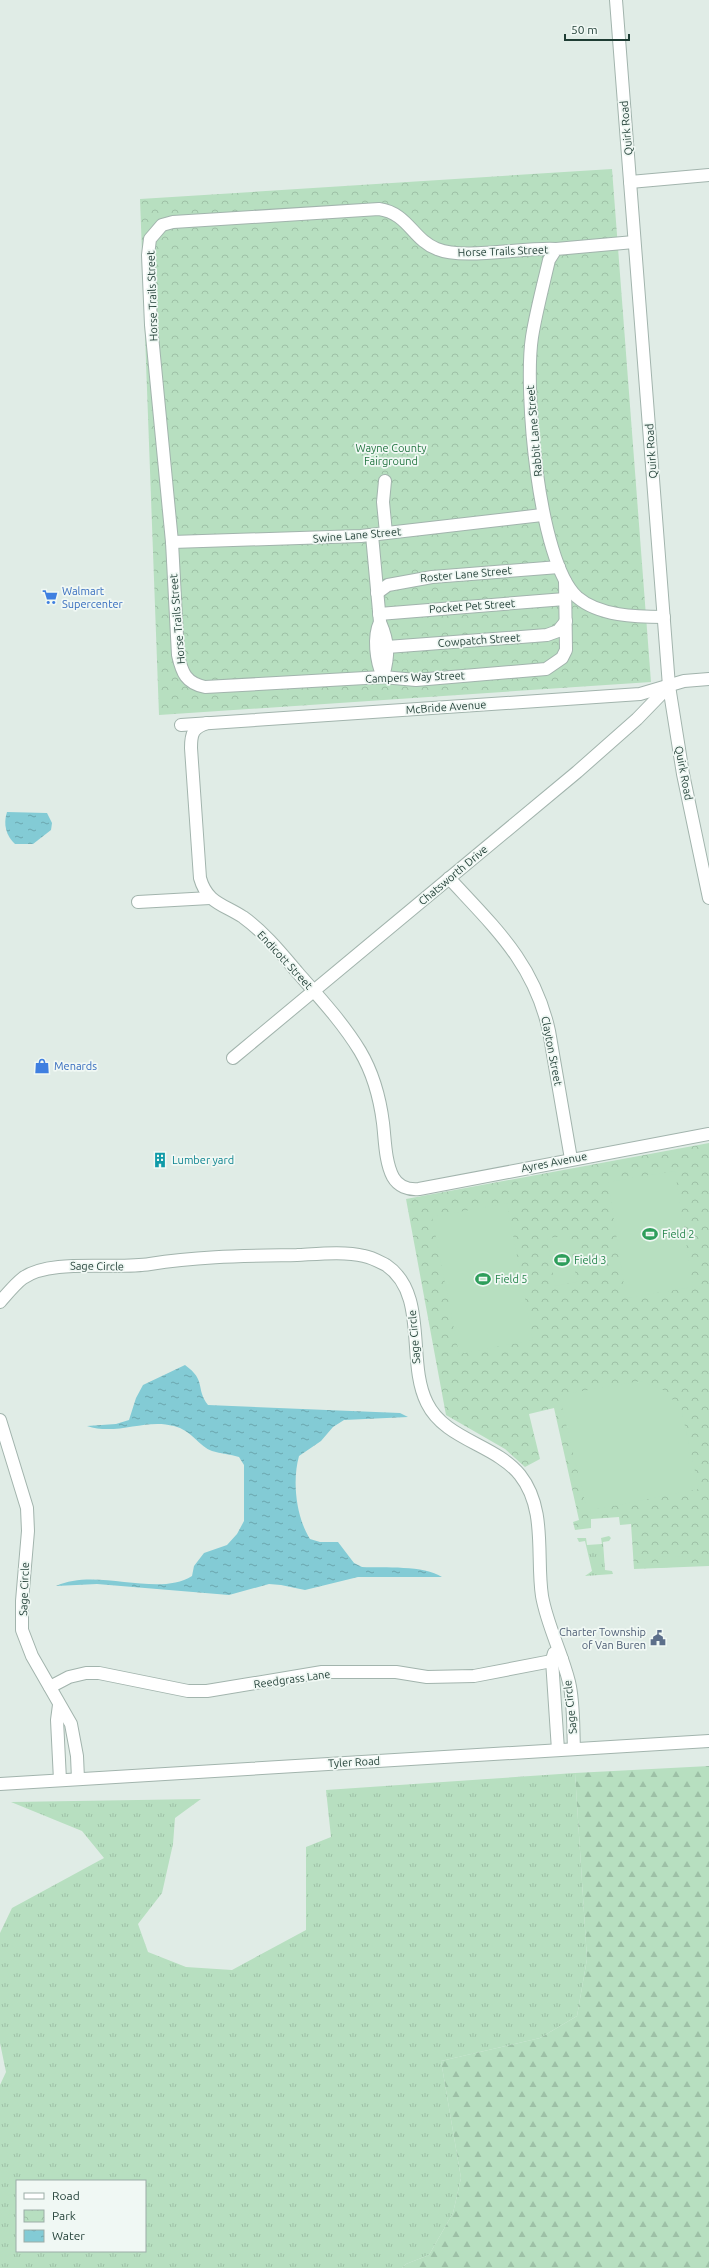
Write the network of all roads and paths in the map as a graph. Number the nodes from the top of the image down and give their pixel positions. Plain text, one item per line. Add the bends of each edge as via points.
1 (616, 0) edge
2 (709, 175) edge
3 (630, 182) junction
4 (634, 242) junction
5 (556, 249) junction
6 (384, 481) dead end
7 (542, 515) junction
8 (386, 533) junction
9 (372, 535) junction
10 (172, 542) junction
11 (559, 567) junction
12 (565, 581) junction
13 (377, 593) junction
14 (566, 599) junction
15 (664, 617) junction
16 (379, 618) junction
17 (566, 620) junction
18 (387, 647) junction
19 (383, 677) junction
20 (709, 679) edge
21 (188, 681) joint
22 (669, 686) junction
23 (207, 723) junction
24 (182, 725) dead end
25 (449, 878) junction
26 (210, 898) junction
27 (709, 898) edge
28 (138, 902) dead end
29 (314, 991) junction
30 (233, 1058) dead end
31 (709, 1134) edge
32 (571, 1159) junction
33 (401, 1185) joint
34 (0, 1302) edge
35 (0, 1420) edge
36 (557, 1660) junction
37 (50, 1687) junction
38 (60, 1704) junction
39 (709, 1741) edge
40 (574, 1749) junction
41 (558, 1750) junction
42 (78, 1779) junction
43 (60, 1780) junction
44 (0, 1784) edge

1 - 3 street, Quirk Road
2 - 3 street
3 - 4 street, Quirk Road
4 - 5 street
4 - 15 street, Quirk Road
5 - 7 street, Rabbit Lane Street via 549,260 532,338 530,380
5 - 10 street, Horse Trails Street via 460,252 438,250 429,245 404,218 379,209 182,221 162,225 150,239 148,255 151,325
6 - 8 street
7 - 8 street, Swine Lane Street
7 - 11 street, Rabbit Lane Street
8 - 9 street, Swine Lane Street
9 - 10 street, Swine Lane Street
9 - 13 street
10 - 21 street, Horse Trails Street via 178,655 181,670
11 - 12 street, Rabbit Lane Street
11 - 13 street, Roster Lane Street via 419,578 388,585
12 - 14 street, Campers Way Street
12 - 15 street, Rabbit Lane Street via 582,600 600,610
13 - 16 street
14 - 16 street, Pocket Pet Street
14 - 17 street, Campers Way Street
15 - 22 street, Quirk Road
16 - 18 street via 386,635
16 - 19 street via 376,630 379,667
17 - 18 street, Cowpatch Street via 558,631 547,635
17 - 19 street, Campers Way Street via 566,650 562,658 546,669 416,680
18 - 19 street via 388,656
19 - 21 street, Campers Way Street via 206,687
20 - 22 street, McBride Avenue via 684,681
22 - 23 street, McBride Avenue via 640,694
22 - 25 street, Chatsworth Drive via 577,772
22 - 27 street, Quirk Road via 683,774
23 - 24 street, McBride Avenue
23 - 26 street via 192,733 191,748 200,878
25 - 29 street, Chatsworth Drive
25 - 32 street, Clayton Street via 507,941 531,978 545,1012
26 - 28 street
26 - 29 street, Endicott Street via 242,917 265,936
29 - 30 street, Chatsworth Drive
29 - 33 street, Endicott Street via 352,1039 368,1069 380,1106 390,1171
31 - 32 street, Ayres Avenue
32 - 33 street, Ayres Avenue via 418,1189 409,1189
34 - 36 street, Sage Circle via 24,1277 63,1266 137,1266 188,1258 325,1254 364,1256 386,1266 401,1280 414,1313 417,1376 427,1404 446,1427 494,1453 520,1475 532,1498 540,1538 543,1597 556,1644
35 - 37 street, Sage Circle via 27,1508 22,1630 32,1656
36 - 37 street, Reedgrass Lane via 474,1676 427,1677 396,1672 322,1672 207,1691 188,1690 98,1673 69,1677
36 - 40 street, Sage Circle via 570,1685
36 - 41 street, Sage Circle
37 - 38 street, Sage Circle
38 - 42 street, Sage Circle via 71,1724
38 - 43 street via 57,1720
39 - 40 street, Tyler Road
40 - 41 street, Tyler Road
41 - 42 street, Tyler Road
42 - 43 street, Tyler Road
43 - 44 street, Tyler Road

